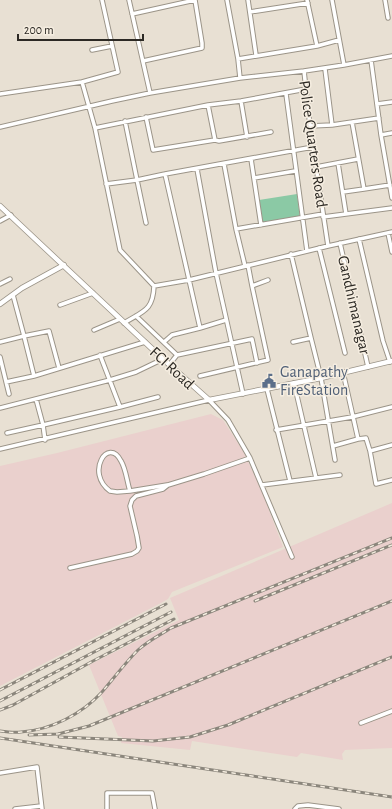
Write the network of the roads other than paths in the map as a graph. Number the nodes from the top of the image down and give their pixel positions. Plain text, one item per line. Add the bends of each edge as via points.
1 (102, 0) edge
2 (129, 0) edge
3 (196, 0) edge
4 (227, 0) edge
5 (248, 0) edge
6 (332, 0) edge
7 (384, 0) edge
8 (307, 2) edge
9 (250, 12) junction
10 (132, 14) junction
11 (388, 18) dead end
12 (339, 40) junction
13 (112, 46) junction
14 (317, 46) junction
15 (92, 50) dead end
16 (256, 55) junction
17 (392, 56) edge
18 (238, 58) junction
19 (371, 60) junction
20 (143, 61) junction
21 (344, 65) junction
22 (325, 69) junction
23 (304, 71) junction
24 (240, 78) junction
25 (82, 82) junction
26 (306, 89) junction
27 (150, 93) junction
28 (0, 94) edge
29 (286, 94) junction
30 (241, 101) junction
31 (392, 102) edge
32 (377, 104) junction
33 (208, 105) junction
34 (88, 106) junction
35 (146, 117) junction
36 (379, 118) junction
37 (125, 121) junction
38 (352, 122) junction
39 (332, 125) junction
40 (310, 126) junction
41 (0, 127) edge
42 (95, 128) junction
43 (271, 132) dead end
44 (392, 133) edge
45 (381, 135) junction
46 (247, 137) junction
47 (215, 140) junction
48 (313, 148) junction
49 (293, 152) junction
50 (251, 159) junction
51 (358, 159) junction
52 (338, 163) junction
53 (224, 164) junction
54 (316, 167) junction
55 (197, 169) junction
56 (295, 171) junction
57 (165, 174) junction
58 (254, 178) junction
59 (136, 180) junction
60 (106, 184) junction
61 (390, 185) junction
62 (364, 189) junction
63 (343, 192) junction
64 (392, 198) edge
65 (0, 206) edge
66 (392, 208) edge
67 (346, 214) junction
68 (11, 215) junction
69 (323, 215) junction
70 (301, 218) junction
71 (0, 221) edge
72 (146, 223) dead end
73 (261, 225) junction
74 (236, 229) junction
75 (390, 233) edge
76 (359, 239) junction
77 (340, 243) junction
78 (328, 246) junction
79 (319, 248) junction
80 (306, 251) junction
81 (392, 252) edge
82 (291, 254) junction
83 (64, 265) junction
84 (247, 265) junction
85 (216, 273) junction
86 (10, 279) dead end
87 (189, 280) junction
88 (268, 280) dead end
89 (0, 284) edge
90 (154, 286) junction
91 (252, 286) junction
92 (93, 293) junction
93 (13, 295) junction
94 (0, 304) edge
95 (60, 305) dead end
96 (136, 316) junction
97 (120, 319) junction
98 (226, 320) junction
99 (124, 323) junction
100 (200, 328) junction
101 (94, 330) dead end
102 (24, 336) junction
103 (311, 338) junction
104 (0, 342) edge
105 (145, 342) junction
106 (164, 342) junction
107 (293, 342) dead end
108 (232, 344) junction
109 (345, 353) dead end
110 (100, 355) junction
111 (177, 355) junction
112 (0, 357) edge
113 (163, 359) junction
114 (391, 362) edge
115 (257, 363) junction
116 (169, 365) junction
117 (237, 367) junction
118 (368, 367) junction
119 (59, 368) junction
120 (343, 372) junction
121 (34, 376) junction
122 (200, 376) dead end
123 (321, 378) junction
124 (110, 380) junction
125 (6, 382) junction
126 (294, 383) junction
127 (266, 389) junction
128 (9, 394) dead end
129 (243, 394) junction
130 (158, 397) dead end
131 (36, 399) junction
132 (209, 400) junction
133 (120, 407) junction
134 (392, 407) edge
135 (0, 408) edge
136 (352, 417) junction
137 (328, 421) junction
138 (42, 425) junction
139 (303, 425) junction
140 (276, 430) junction
141 (7, 433) dead end
142 (358, 439) junction
143 (45, 440) junction
144 (392, 445) edge
145 (333, 446) junction
146 (0, 449) edge
147 (370, 452) junction
148 (250, 458) junction
149 (335, 460) dead end
150 (340, 475) dead end
151 (316, 478) junction
152 (392, 480) edge
153 (290, 481) junction
154 (168, 485) junction
155 (262, 485) junction
156 (130, 491) junction
157 (292, 557) dead end
158 (70, 568) dead end
159 (392, 710) edge
160 (361, 723) dead end
161 (0, 773) edge
162 (42, 807) edge
163 (15, 809) edge
164 (107, 809) edge
165 (155, 809) edge
166 (295, 809) edge
167 (338, 809) edge

1 - 13 street
2 - 10 street
3 - 10 street
3 - 20 street via 202,48
4 - 18 street
5 - 9 street
6 - 12 street
7 - 11 street
8 - 9 street
8 - 14 street
9 - 16 street
10 - 20 street
12 - 14 street
12 - 21 street
13 - 15 street
13 - 25 street via 118,72
14 - 16 street
16 - 18 street
17 - 19 street
18 - 24 street
19 - 21 street
19 - 32 street
20 - 27 street
21 - 22 street
22 - 23 street
22 - 39 street
23 - 24 street, Police Quarters Road
23 - 26 street, Police Quarters Road
24 - 27 street, Police Quarters Road
25 - 28 street
25 - 34 street
26 - 29 street
26 - 40 street, Police Quarters Road
27 - 34 street, Police Quarters Road
29 - 30 street
29 - 49 street
30 - 33 street
30 - 46 street
31 - 32 street
32 - 36 street
33 - 35 street
33 - 47 street
34 - 41 street, Police Quarters Road
34 - 42 street
35 - 37 street
35 - 47 street via 153,150
36 - 38 street
36 - 45 street
37 - 42 street
37 - 59 street
38 - 39 street
38 - 51 street
39 - 40 street
40 - 48 street, Police Quarters Road
42 - 60 street
43 - 46 street
44 - 45 street
45 - 61 street
46 - 47 street
48 - 49 street
48 - 54 street, Police Quarters Road
49 - 50 street
49 - 56 street
50 - 53 street
50 - 58 street
51 - 52 street
51 - 62 street
52 - 54 street
52 - 63 street
53 - 55 street
53 - 74 street
54 - 69 street, Police Quarters Road
55 - 57 street
55 - 85 street
56 - 58 street
56 - 70 street
57 - 59 street
57 - 87 street
58 - 73 street
59 - 60 street
59 - 72 street
60 - 90 street via 120,250
61 - 62 street
61 - 64 street
62 - 63 street
63 - 67 street
65 - 68 street, FCI Road
66 - 67 street
67 - 69 street
68 - 71 street
68 - 83 street, FCI Road
69 - 70 street
69 - 78 street, Police Quarters Road
70 - 73 street
70 - 80 street
73 - 74 street
74 - 84 street
75 - 76 street
75 - 81 street
76 - 77 street
76 - 114 street via 383,342
77 - 78 street
77 - 118 street, Gandhimanagar
78 - 79 street
79 - 80 street
79 - 109 street
80 - 82 street
82 - 84 street
82 - 103 street
83 - 92 street, FCI Road
83 - 93 street
84 - 85 street
84 - 91 street
85 - 87 street
85 - 98 street
86 - 89 street
87 - 90 street
87 - 100 street
88 - 91 street
90 - 96 street via 154,298 149,307
91 - 115 street via 268,360
92 - 95 street
92 - 97 street, FCI Road
93 - 94 street
93 - 102 street
96 - 99 street
96 - 106 street
97 - 99 street, FCI Road
97 - 101 street
98 - 100 street
98 - 108 street
99 - 105 street, FCI Road
100 - 106 street via 172,335
102 - 104 street
102 - 119 street via 49,332
102 - 121 street
103 - 107 street
103 - 123 street
105 - 110 street
105 - 113 street, FCI Road
106 - 111 street
108 - 111 street
108 - 115 street via 252,339
108 - 117 street
110 - 119 street
110 - 124 street
111 - 116 street
112 - 125 street
113 - 116 street, FCI Road
113 - 124 street via 136,372
114 - 118 street, FCI Road
115 - 117 street
116 - 132 street, FCI Road
117 - 122 street
117 - 129 street
118 - 120 street, FCI Road
119 - 121 street
120 - 123 street, FCI Road
120 - 136 street
121 - 125 street
123 - 126 street, FCI Road
123 - 137 street
124 - 131 street
124 - 133 street
125 - 128 street
126 - 127 street, FCI Road
126 - 139 street
127 - 129 street, FCI Road
127 - 140 street
129 - 132 street, FCI Road
130 - 133 street
131 - 135 street
131 - 138 street
132 - 143 street
132 - 148 street via 228,420
133 - 138 street
134 - 136 street
136 - 137 street
136 - 142 street
137 - 139 street
137 - 145 street
138 - 141 street
138 - 143 street
139 - 140 street
139 - 151 street
140 - 153 street
142 - 145 street
142 - 147 street via 366,438
143 - 146 street
144 - 147 street
145 - 149 street
147 - 152 street via 376,484
148 - 154 street
148 - 155 street
150 - 151 street
151 - 153 street
153 - 155 street
154 - 156 street
154 - 158 street via 163,489 136,496 130,503 139,548 137,551
155 - 157 street
156 - 156 street via 110,491 103,483 98,465 103,455 113,453 118,456
159 - 160 street
161 - 162 street via 37,767
162 - 163 street
164 - 165 street via 107,793 152,793
166 - 167 street via 308,805

